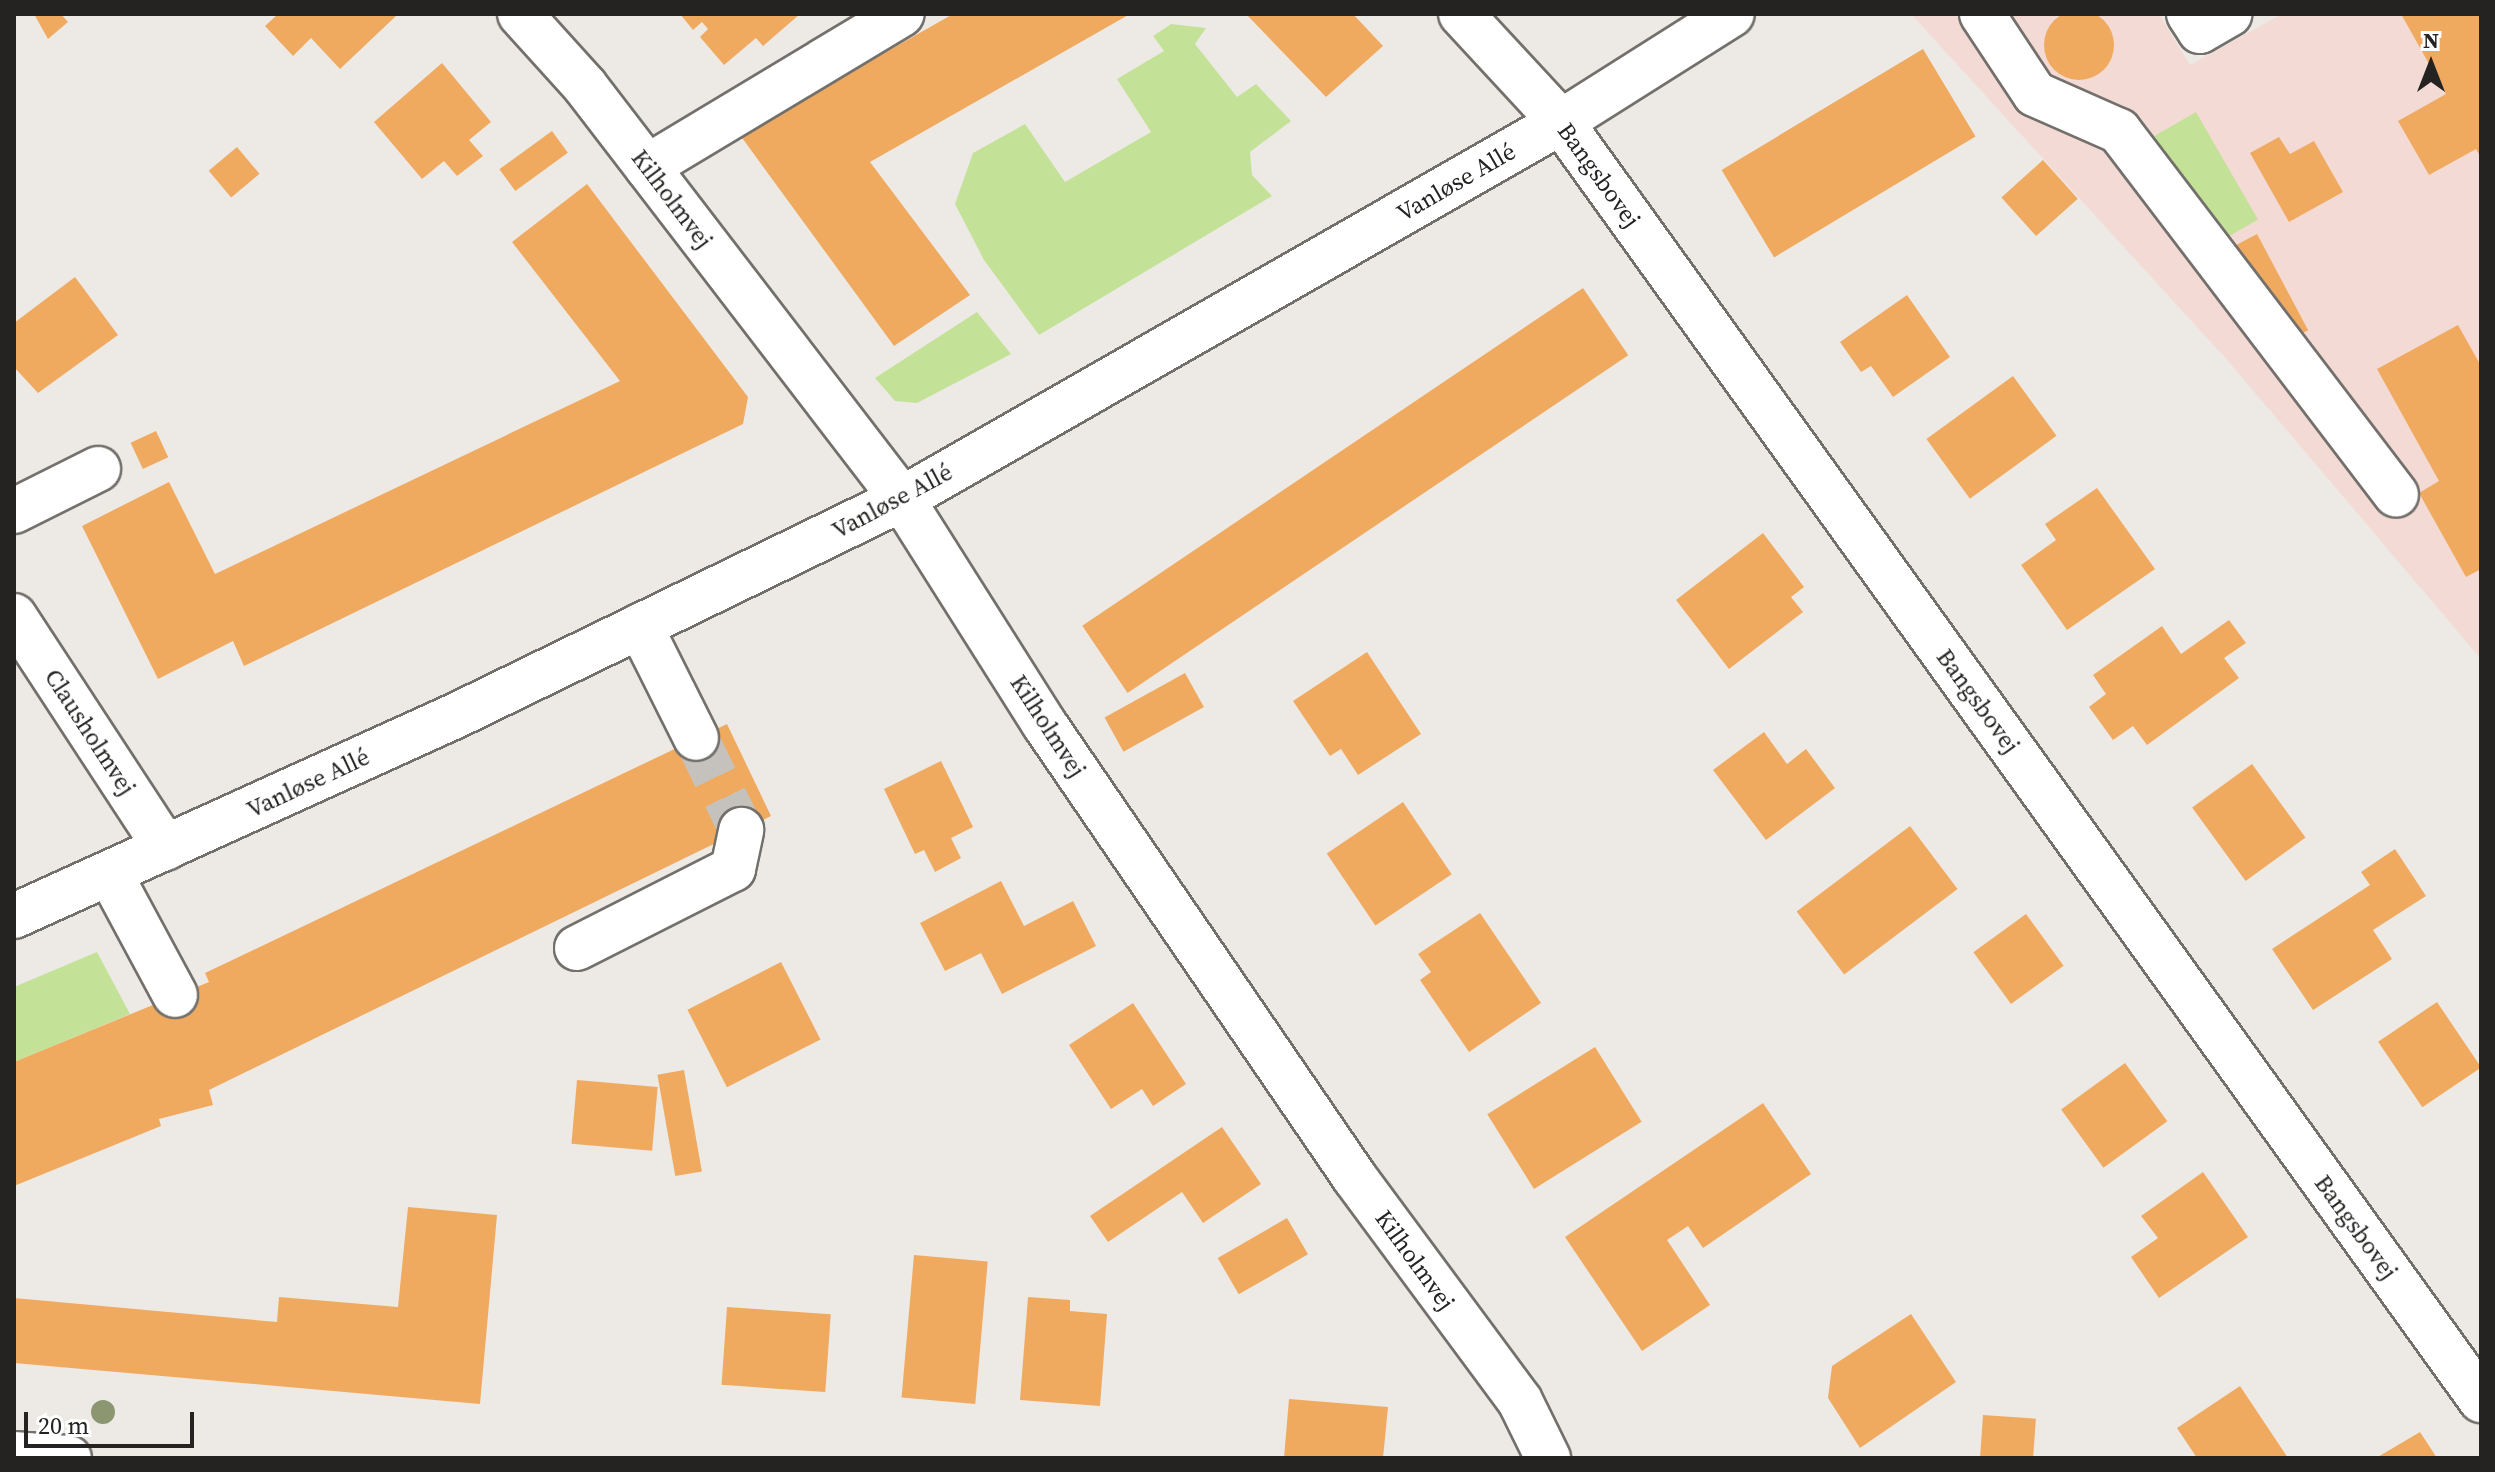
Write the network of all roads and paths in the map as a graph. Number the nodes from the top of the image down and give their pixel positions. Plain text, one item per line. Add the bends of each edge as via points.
1 (520, 14) edge
2 (902, 14) edge
3 (1461, 14) edge
4 (1732, 14) edge
5 (1982, 14) edge
6 (2189, 14) edge
7 (2230, 14) edge
8 (1561, 122) junction
9 (647, 167) junction
10 (98, 469) dead end
11 (2396, 494) dead end
12 (902, 499) junction
13 (14, 511) edge
14 (14, 616) edge
15 (640, 626) junction
16 (696, 738) tunnel mouth
17 (741, 830) tunnel mouth
18 (166, 848) junction
19 (111, 876) junction
20 (14, 916) edge
21 (577, 948) dead end
22 (175, 995) dead end
23 (2481, 1400) edge
24 (14, 1454) edge
25 (69, 1458) edge
26 (1548, 1458) edge

1 - 9 street, Kilholmvej
2 - 9 street
3 - 8 street, Bangsbovej
4 - 8 street, Vanløse Allé
5 - 11 street via 2035,94 2119,131
6 - 7 street via 2200,31
8 - 12 street, Vanløse Allé
8 - 23 street, Bangsbovej
9 - 12 street, Kilholmvej
10 - 13 street
12 - 15 street, Vanløse Allé
12 - 26 street, Kilholmvej via 1196,945 1520,1401
14 - 18 street, Clausholmvej
15 - 16 street
15 - 18 street, Vanløse Allé
17 - 21 street via 733,869
18 - 19 street, Vanløse Allé
19 - 20 street, Vanløse Allé
19 - 22 street
24 - 25 street

